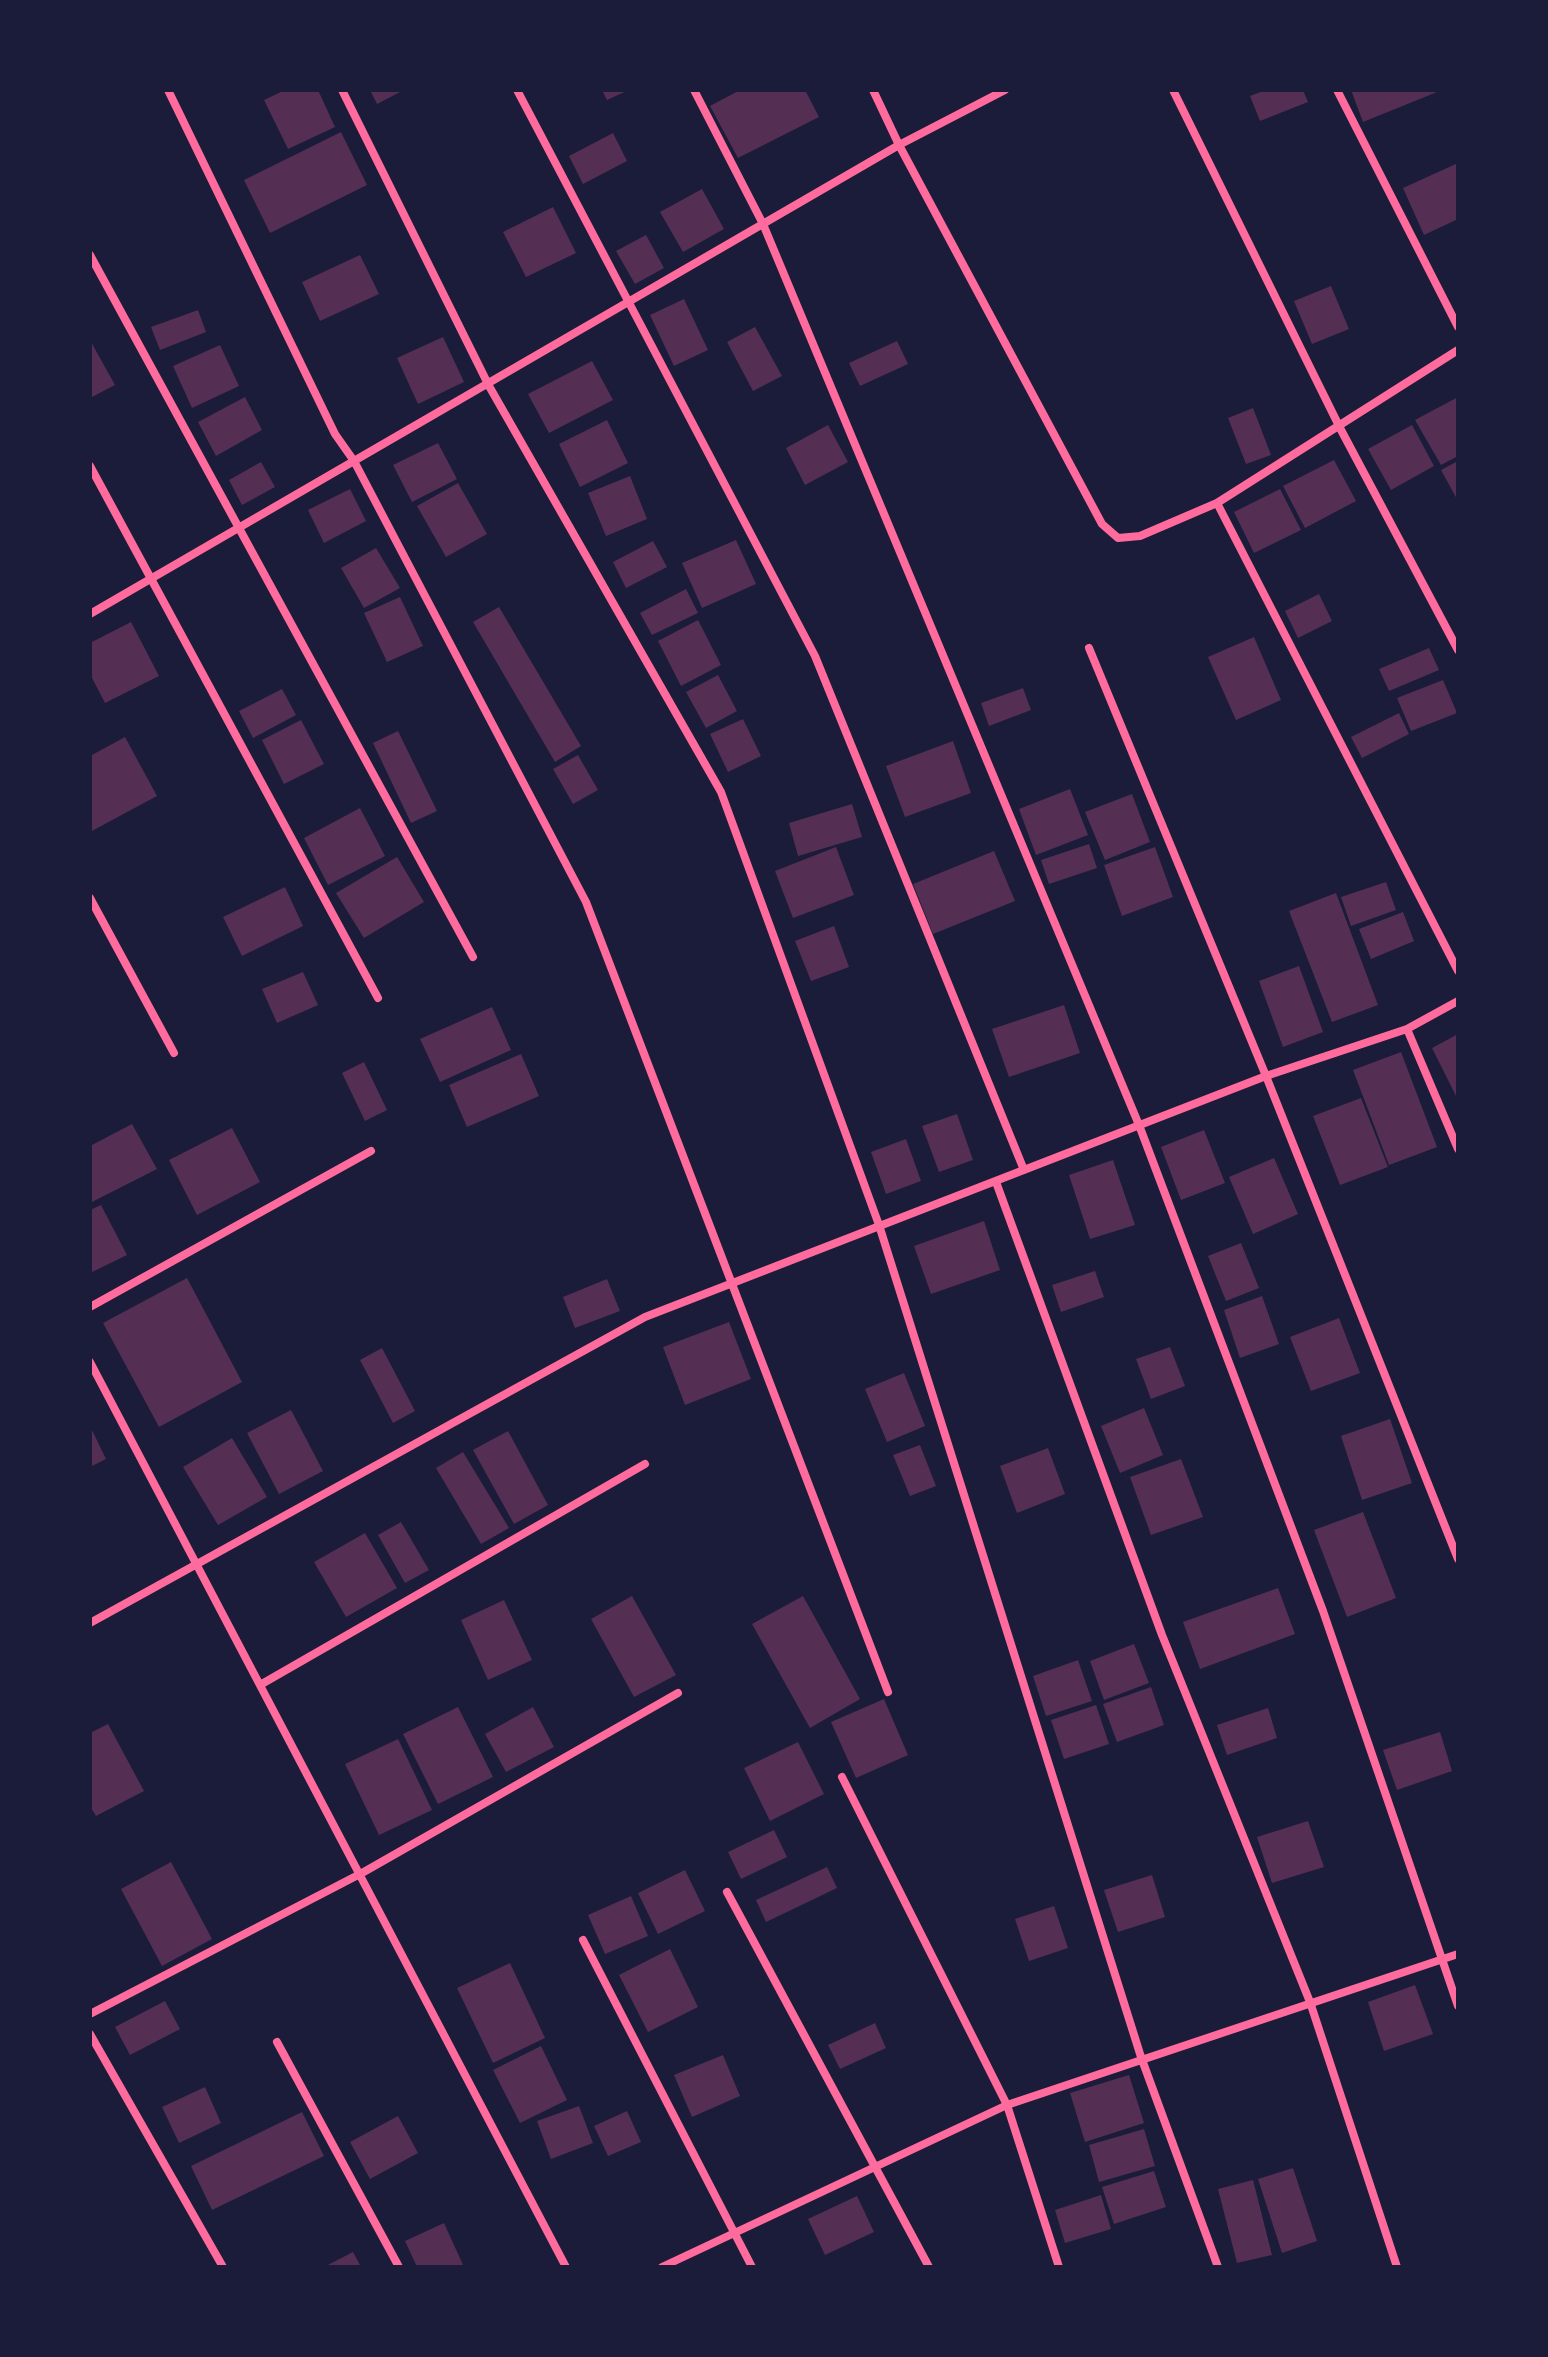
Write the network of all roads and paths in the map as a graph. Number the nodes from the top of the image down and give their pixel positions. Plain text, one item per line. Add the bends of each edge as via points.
1 (168, 90) edge
2 (342, 90) edge
3 (517, 90) edge
4 (694, 90) edge
5 (873, 90) edge
6 (1005, 90) edge
7 (1173, 90) edge
8 (1337, 90) edge
9 (899, 145) junction
10 (763, 224) junction
11 (90, 255) edge
12 (628, 301) junction
13 (1458, 327) edge
14 (1458, 350) edge
15 (489, 386) junction
16 (1340, 428) junction
17 (354, 461) junction
18 (90, 466) edge
19 (1217, 503) junction
20 (241, 530) junction
21 (153, 578) junction
22 (90, 614) edge
23 (1089, 648) dead end
24 (1458, 650) edge
25 (90, 898) edge
26 (473, 957) dead end
27 (1458, 971) edge
28 (378, 998) dead end
29 (1458, 1001) edge
30 (1407, 1029) junction
31 (174, 1053) dead end
32 (1266, 1076) junction
33 (1139, 1125) junction
34 (1458, 1149) edge
35 (371, 1151) dead end
36 (1024, 1170) junction
37 (996, 1182) junction
38 (879, 1225) junction
39 (730, 1283) junction
40 (90, 1307) edge
41 (90, 1362) edge
42 (645, 1464) dead end
43 (1458, 1559) edge
44 (194, 1565) junction
45 (90, 1623) edge
46 (260, 1685) junction
47 (888, 1692) dead end
48 (678, 1693) dead end
49 (842, 1777) dead end
50 (362, 1873) junction
51 (727, 1892) dead end
52 (583, 1940) dead end
53 (1458, 1954) edge
54 (1443, 1959) junction
55 (1310, 2002) junction
56 (1458, 2006) edge
57 (90, 2014) edge
58 (90, 2034) edge
59 (277, 2042) dead end
60 (1141, 2057) junction
61 (1007, 2105) junction
62 (876, 2164) junction
63 (734, 2233) junction
64 (223, 2267) edge
65 (399, 2267) edge
66 (566, 2267) edge
67 (662, 2267) edge
68 (752, 2267) edge
69 (929, 2267) edge
70 (1059, 2267) edge
71 (1218, 2267) edge
72 (1397, 2267) edge

1 - 17 street via 335,434
2 - 15 street
3 - 12 street
4 - 10 street
5 - 9 street
6 - 9 street
7 - 16 street
8 - 13 street
9 - 10 street
9 - 19 street via 1102,524 1118,538 1140,536
10 - 12 street
10 - 33 street
11 - 20 street
12 - 15 street
12 - 36 street via 815,656
14 - 16 street
15 - 17 street
15 - 38 street via 721,792
16 - 19 street
16 - 24 street
17 - 20 street
17 - 39 street via 586,902
18 - 21 street
19 - 27 street
20 - 21 street
20 - 26 street
21 - 22 street
21 - 28 street
23 - 32 street
25 - 31 street
29 - 30 street
30 - 32 street
30 - 34 street
32 - 33 street
32 - 43 street
33 - 36 street
33 - 54 street via 1323,1611
35 - 40 street
36 - 37 street
37 - 38 street
37 - 55 street via 1162,1635
38 - 39 street
38 - 60 street
39 - 44 street via 645,1317
39 - 47 street
41 - 44 street
42 - 46 street
44 - 45 street
44 - 46 street
46 - 50 street
48 - 50 street
49 - 61 street
50 - 57 street
50 - 66 street
51 - 62 street
52 - 63 street
53 - 54 street
54 - 55 street
54 - 56 street
55 - 60 street
55 - 72 street
58 - 64 street
59 - 65 street
60 - 61 street
60 - 71 street
61 - 62 street
61 - 70 street
62 - 63 street
62 - 69 street
63 - 67 street
63 - 68 street

